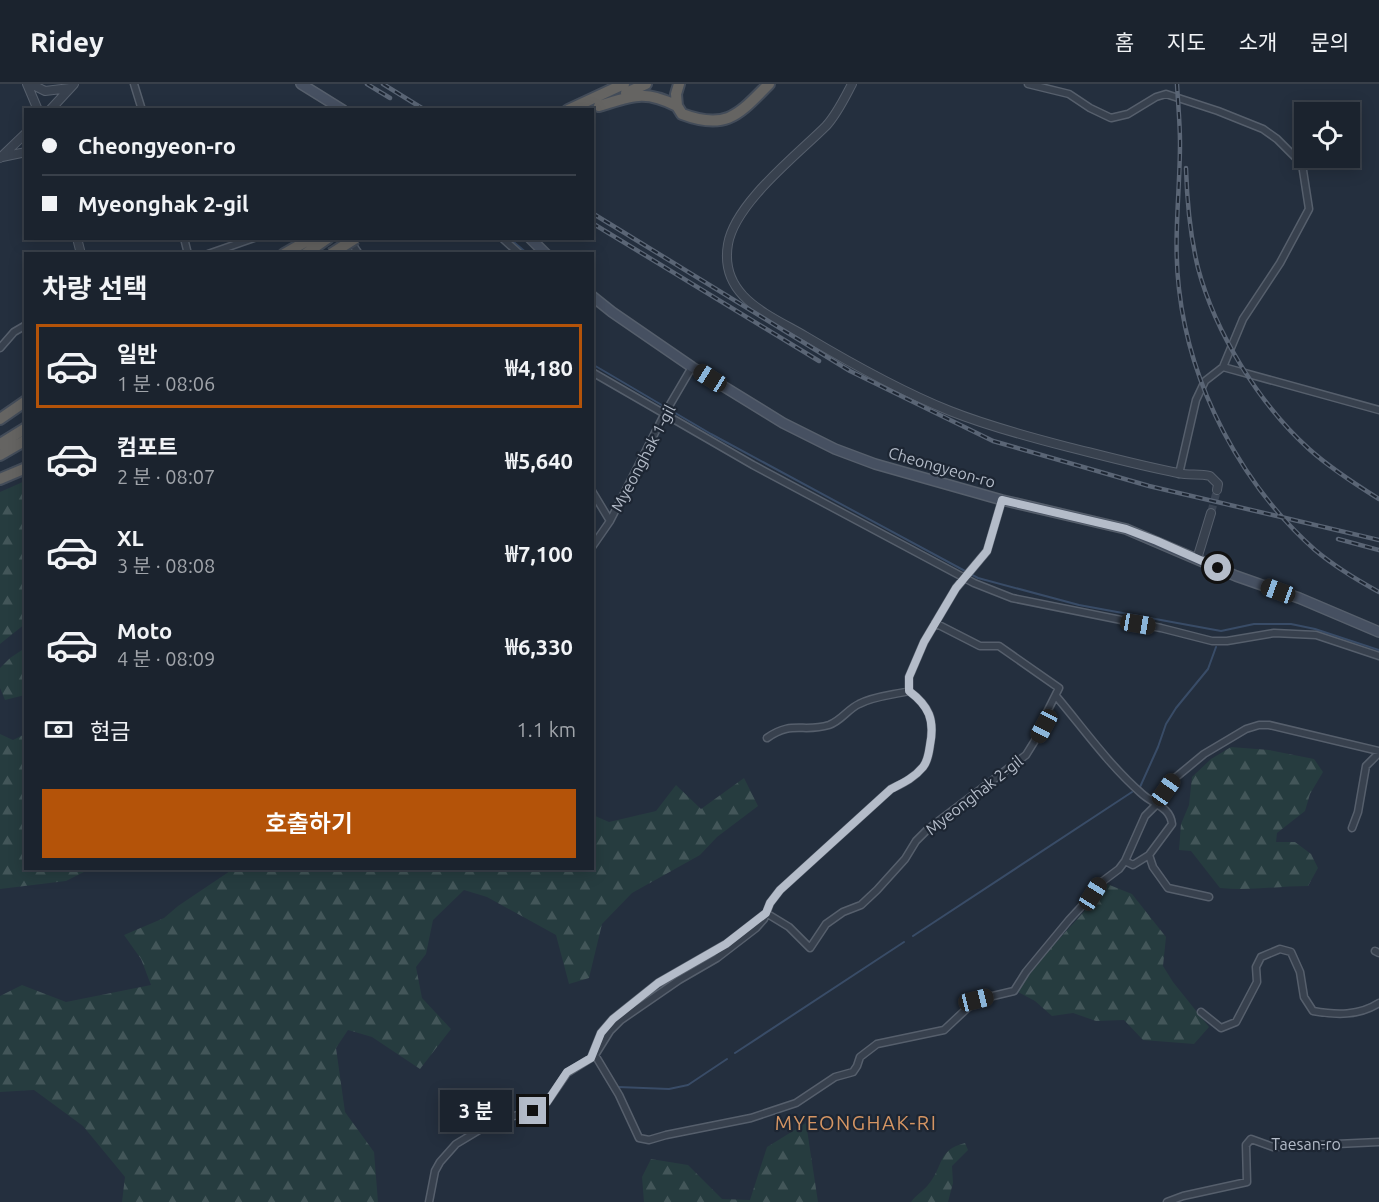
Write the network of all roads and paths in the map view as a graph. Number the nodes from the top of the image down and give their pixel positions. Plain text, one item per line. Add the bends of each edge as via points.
1 (29, 84) edge
2 (134, 84) edge
3 (301, 84) edge
4 (603, 84) edge
5 (624, 84) edge
6 (646, 84) edge
7 (679, 84) edge
8 (769, 84) edge
9 (852, 84) edge
10 (1028, 84) edge
11 (72, 86) edge
12 (590, 106) edge
13 (677, 106) junction
14 (37, 108) edge
15 (52, 108) edge
16 (141, 108) edge
17 (340, 108) edge
18 (24, 136) edge
19 (24, 152) edge
20 (1, 157) edge
21 (248, 240) edge
22 (308, 240) edge
23 (325, 240) edge
24 (353, 240) edge
25 (504, 240) edge
26 (532, 240) edge
27 (214, 252) edge
28 (288, 252) edge
29 (308, 252) edge
30 (334, 252) edge
31 (518, 252) edge
32 (544, 252) edge
33 (594, 298) edge
34 (24, 326) edge
35 (0, 348) edge
36 (692, 367) junction
37 (1223, 367) junction
38 (594, 373) edge
39 (24, 402) edge
40 (1379, 410) edge
41 (665, 413) junction
42 (0, 419) edge
43 (24, 429) edge
44 (24, 441) edge
45 (0, 444) edge
46 (0, 455) edge
47 (24, 469) edge
48 (1179, 474) junction
49 (0, 479) edge
50 (1217, 490) dead end
51 (594, 494) edge
52 (1002, 500) junction
53 (1210, 513) tunnel mouth
54 (610, 520) junction
55 (594, 544) edge
56 (1197, 559) junction
57 (965, 576) junction
58 (935, 623) junction
59 (1379, 632) edge
60 (1379, 656) edge
61 (909, 691) junction
62 (1056, 696) junction
63 (767, 738) dead end
64 (1379, 752) edge
65 (1157, 804) junction
66 (1352, 828) dead end
67 (1149, 855) junction
68 (1125, 861) junction
69 (1209, 897) dead end
70 (766, 913) junction
71 (1379, 1002) edge
72 (1201, 1012) dead end
73 (594, 1054) junction
74 (1379, 1142) edge
75 (429, 1202) edge
76 (1167, 1202) edge

1 - 11 street via 45,90
1 - 14 street
2 - 16 street
3 - 17 main road
4 - 12 highway
5 - 12 highway
6 - 12 highway
7 - 13 highway
8 - 13 highway via 739,113 724,120 701,121 682,114
9 - 48 street via 836,114 778,170 741,216 728,241 727,254 730,280 736,290 756,307 820,345 898,388 952,412 1045,441
10 - 37 street via 1069,94 1111,118 1128,114 1166,94 1263,129 1302,164 1309,209 1243,319
11 - 15 street
12 - 13 highway via 637,94
18 - 20 street
19 - 20 street
21 - 27 street
22 - 28 highway
23 - 29 highway
24 - 30 highway, bridge
25 - 31 street
26 - 32 main road
33 - 36 main road, Cheongyeon-ro
34 - 35 street
36 - 41 street, Myeonghak 1-gil
36 - 52 main road, Cheongyeon-ro via 783,423 835,449
37 - 40 street
37 - 48 street via 1205,381 1196,400
38 - 41 street
39 - 42 highway
41 - 54 street, Myeonghak 1-gil
41 - 57 street via 753,465
43 - 45 highway
44 - 46 highway
47 - 49 highway
48 - 50 street via 1210,476 1218,484
51 - 54 street
52 - 56 main road, Cheongyeon-ro via 1126,529
52 - 57 street via 987,551
53 - 56 street
54 - 55 street, Myeonghak 1-gil
56 - 59 main road, Cheongyeon-ro
57 - 58 street
57 - 60 street via 1012,598 1212,641 1274,633 1316,635
58 - 61 street via 916,658
58 - 62 street via 980,646 999,646 1059,688
61 - 63 street via 871,699 830,724 779,729
61 - 70 street via 921,700 932,722 925,765 891,789 797,873 780,890
62 - 65 street via 1141,794
62 - 70 street, Myeonghak 2-gil via 1026,755 928,829 877,890 861,905 826,924 810,948 789,927
64 - 65 street via 1295,730 1259,725 1194,762 1175,778
64 - 66 street via 1366,766
65 - 67 street via 1167,810 1172,824
65 - 68 street via 1145,816
67 - 68 street via 1133,865
67 - 69 street via 1168,888
68 - 73 street via 1069,920 1014,991 976,1000 944,1030 877,1044 860,1057 853,1072 835,1077 789,1106 649,1140 639,1138
70 - 73 street via 741,941 621,1020
71 - 72 street via 1368,1010 1353,1013 1313,1011 1304,997 1300,972 1291,952 1280,949 1261,957 1256,967 1257,982 1236,1022 1221,1028
73 - 75 street via 567,1072 547,1102 533,1111 501,1117 456,1144 435,1171
74 - 76 street, Taesan-ro via 1273,1147 1251,1139 1246,1145 1247,1182

